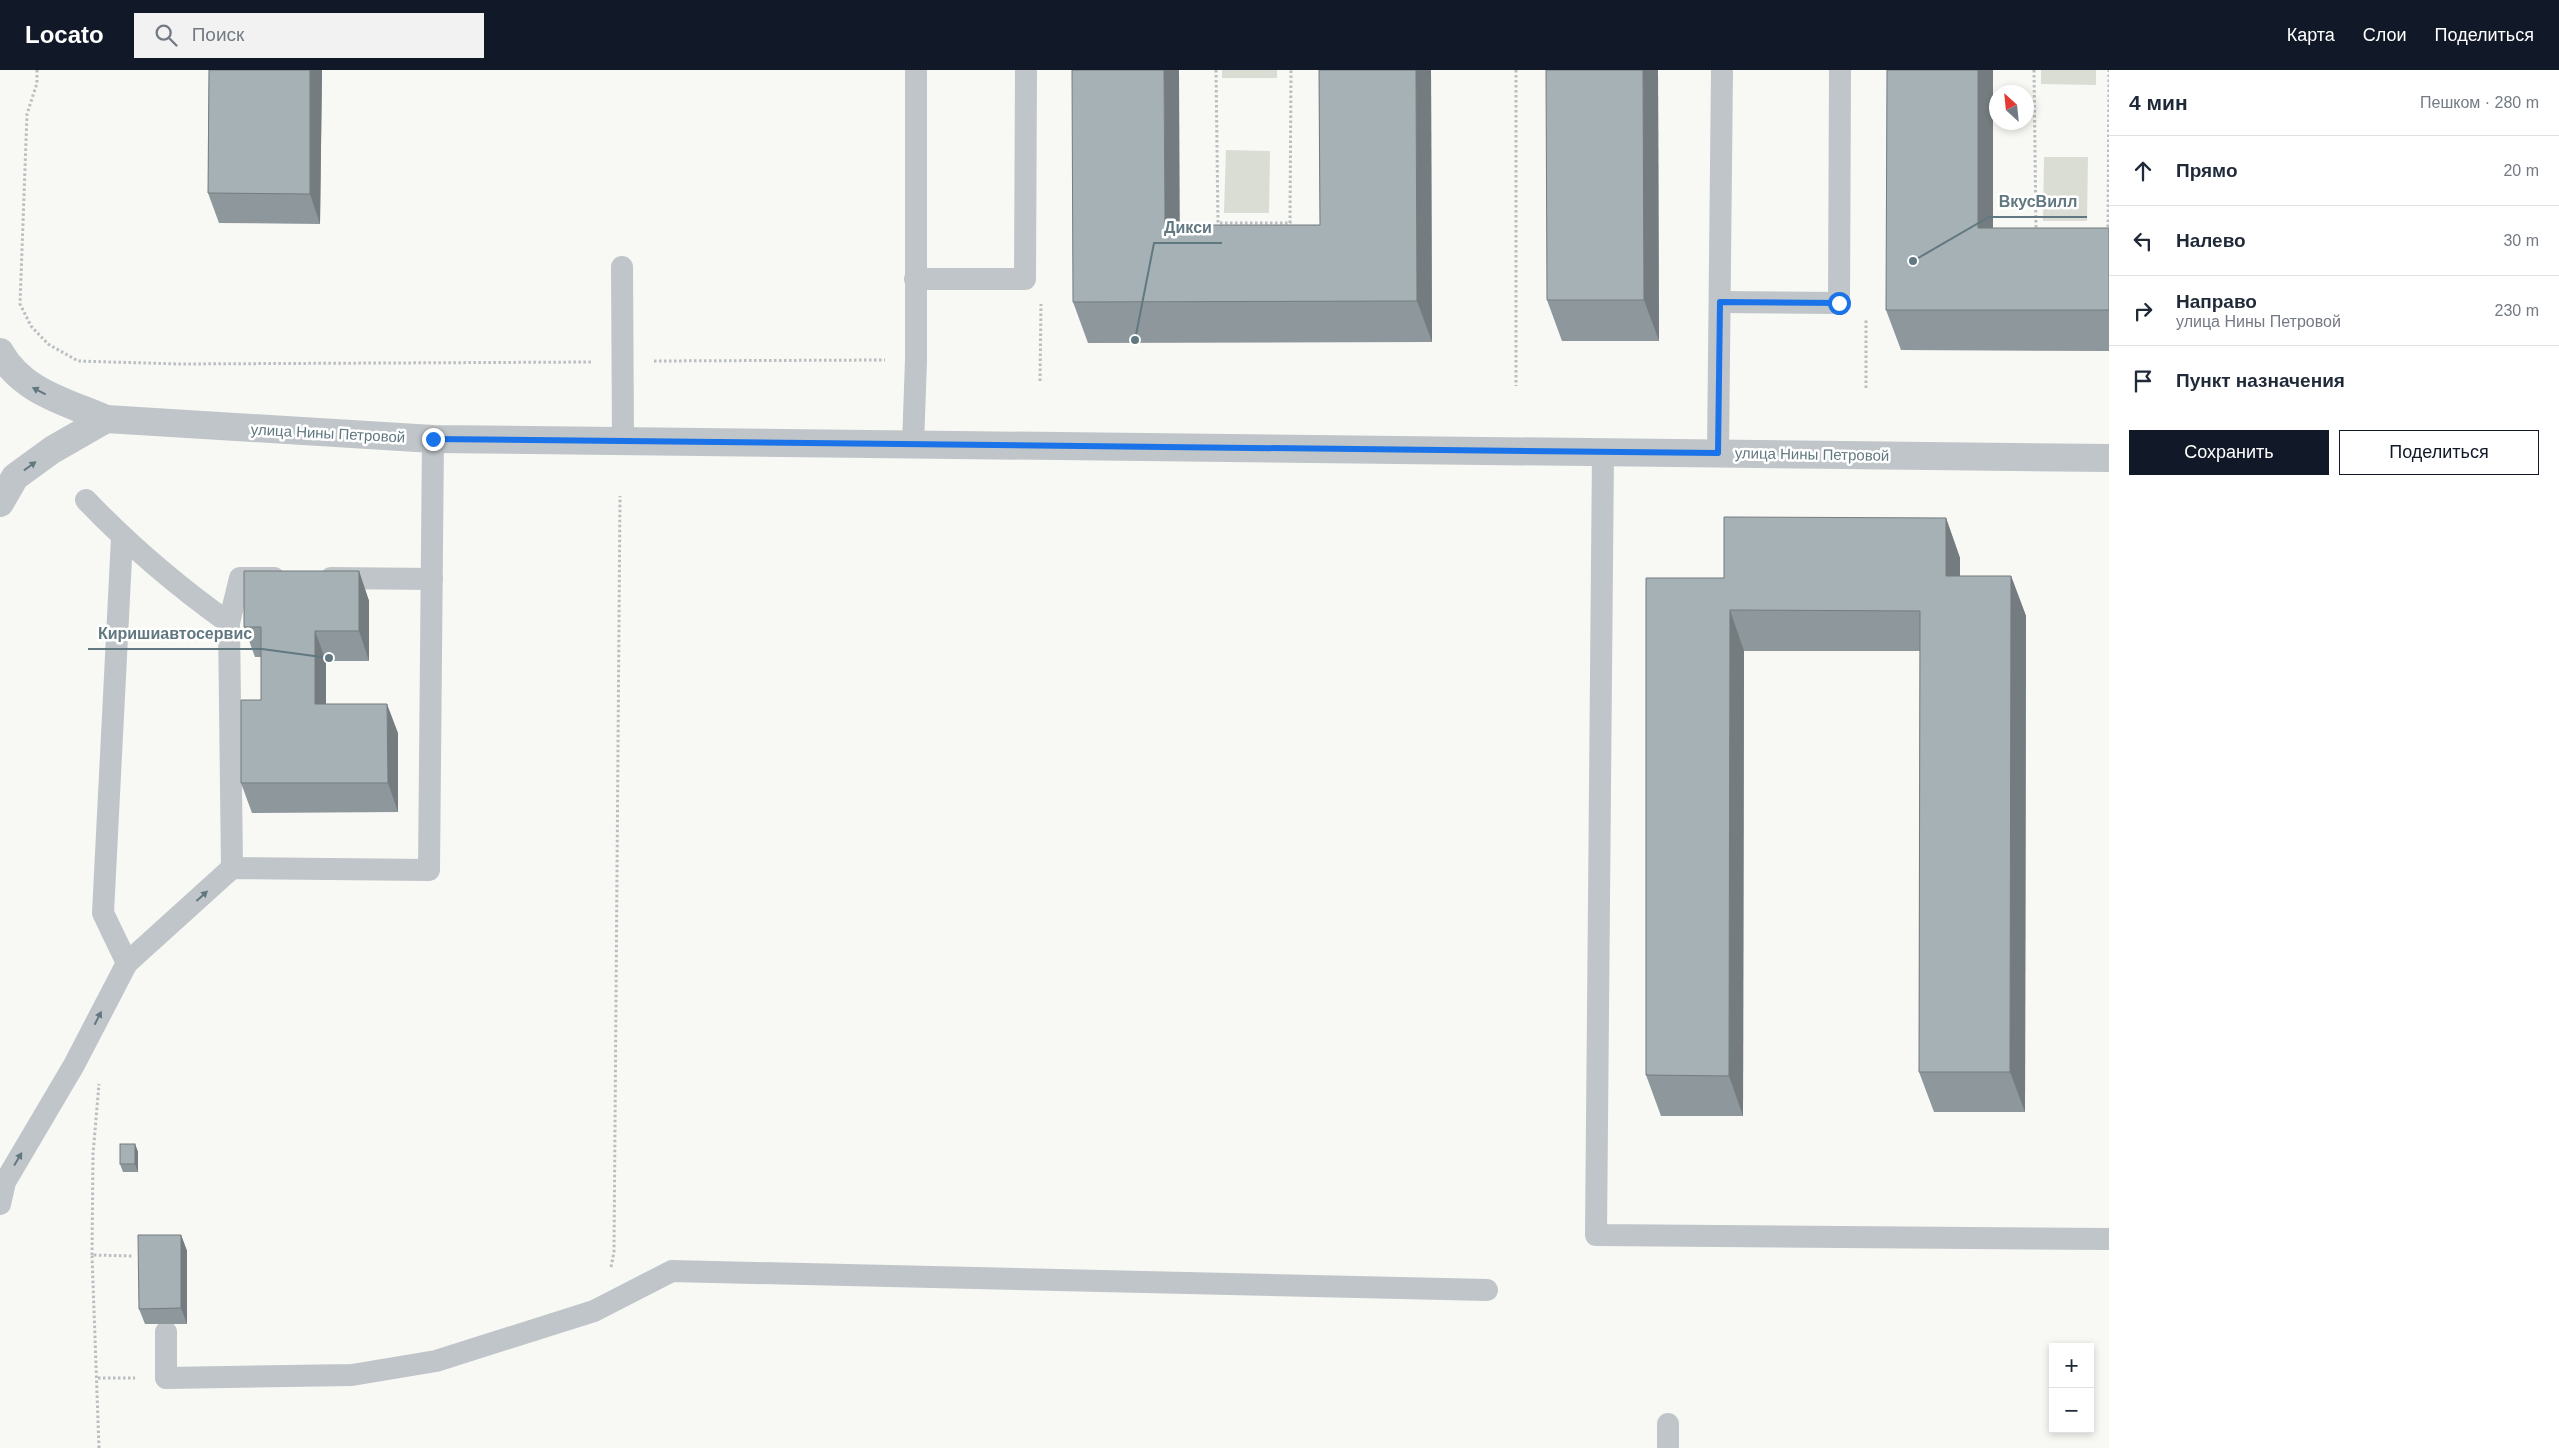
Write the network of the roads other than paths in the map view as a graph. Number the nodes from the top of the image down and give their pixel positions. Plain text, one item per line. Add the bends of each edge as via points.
1 (916, 70) edge
2 (1026, 70) edge
3 (1722, 70) edge
4 (1840, 70) edge
5 (622, 267) dead end
6 (915, 279) junction
7 (1720, 302) junction
8 (0, 352) edge
9 (106, 418) junction
10 (433, 439) junction
11 (623, 441) junction
12 (913, 445) junction
13 (1603, 452) junction
14 (1718, 453) junction
15 (2109, 458) edge
16 (86, 500) dead end
17 (0, 503) edge
18 (122, 538) junction
19 (432, 579) junction
20 (229, 623) junction
21 (232, 868) junction
22 (127, 962) junction
23 (0, 1204) edge
24 (2109, 1239) edge
25 (1487, 1290) dead end
26 (166, 1332) dead end
27 (1668, 1424) dead end
28 (1668, 1448) edge

1 - 6 lane
2 - 6 lane via 1025,279
3 - 7 lane
4 - 7 lane via 1839,303
5 - 11 lane
6 - 12 lane
7 - 14 lane
9 -> 8 street, улица Нины Петровой via 35,390 8,367
9 - 10 street, улица Нины Петровой
17 -> 9 street via 15,478 52,450
10 - 11 street, улица Нины Петровой
10 - 19 lane
11 - 12 street, улица Нины Петровой
12 - 13 street, улица Нины Петровой
13 - 14 street, улица Нины Петровой
13 - 24 lane via 1596,1235
14 - 15 street, улица Нины Петровой
16 - 18 lane
18 - 20 lane via 181,590
18 - 22 lane via 103,913
19 - 20 lane via 240,578
19 - 21 lane via 429,870
20 - 21 lane
22 -> 21 lane
23 -> 22 lane via 5,1182 74,1066
25 - 26 lane via 672,1271 594,1310 436,1361 352,1375 166,1378
27 - 28 lane

